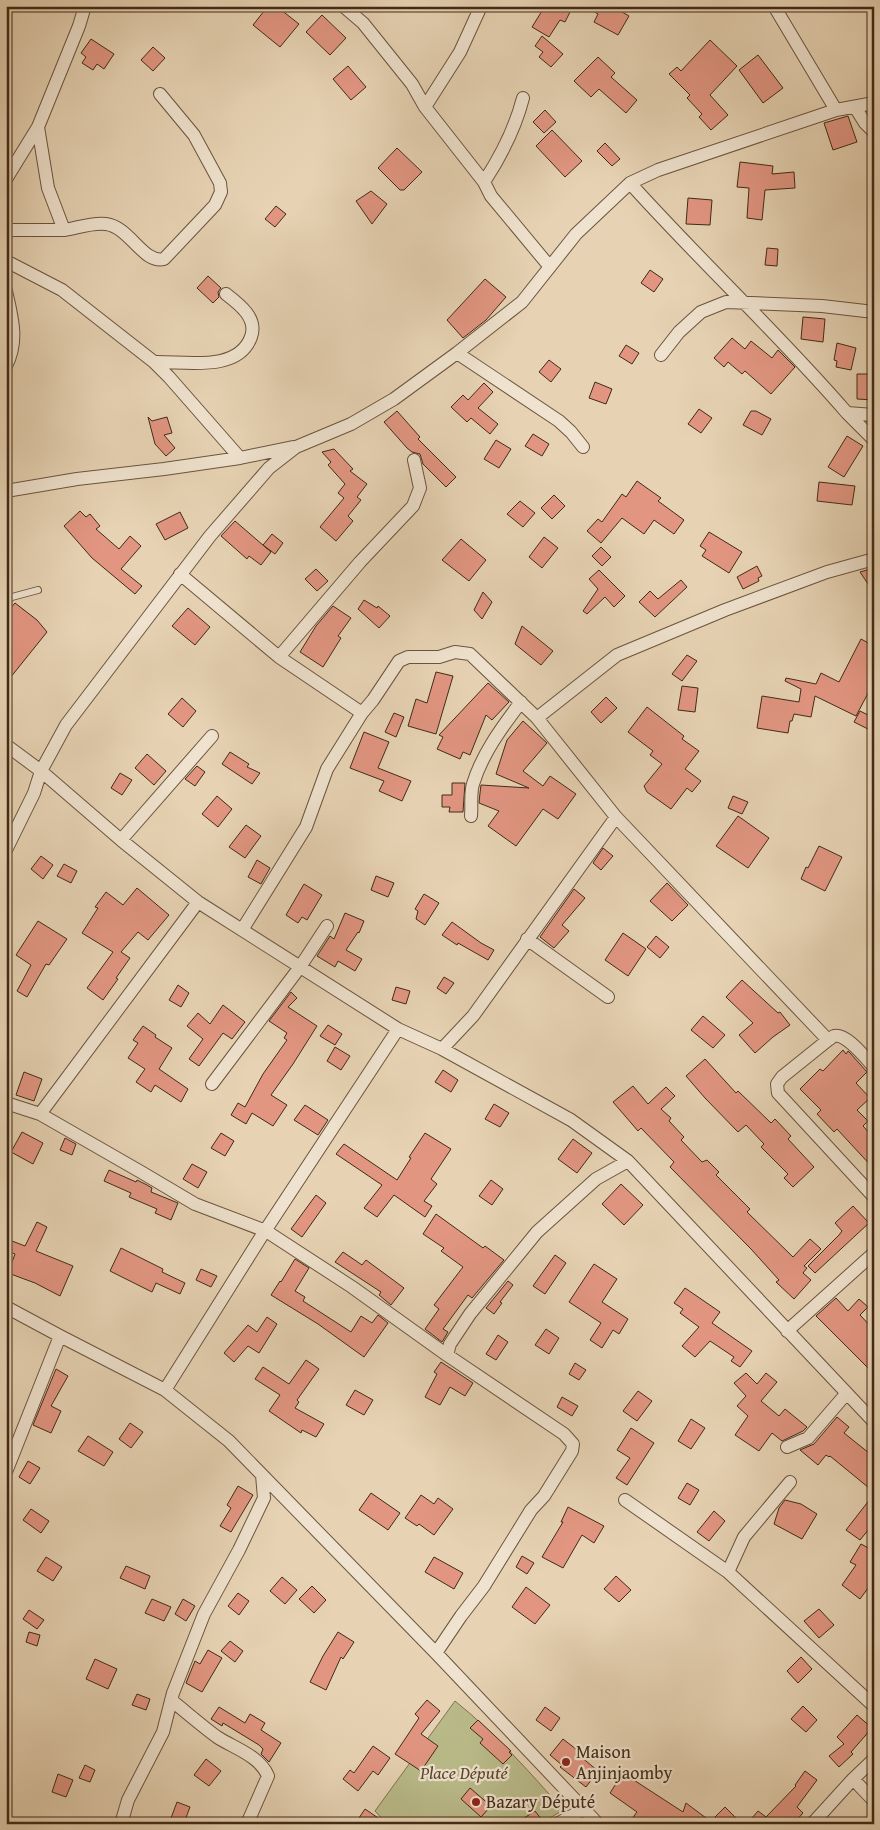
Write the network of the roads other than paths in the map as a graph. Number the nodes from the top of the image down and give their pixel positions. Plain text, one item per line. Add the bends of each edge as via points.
1 (85, 6) edge
2 (343, 6) edge
3 (481, 6) edge
4 (774, 6) edge
5 (160, 94) dead end
6 (523, 98) dead end
7 (874, 103) edge
8 (425, 107) junction
9 (855, 107) junction
10 (836, 110) junction
11 (38, 127) junction
12 (874, 132) edge
13 (6, 179) edge
14 (484, 182) junction
15 (630, 183) junction
16 (6, 230) edge
17 (64, 230) junction
18 (6, 261) edge
19 (550, 267) junction
20 (6, 291) edge
21 (226, 294) dead end
22 (743, 303) junction
23 (874, 312) edge
24 (457, 353) junction
25 (661, 355) dead end
26 (154, 362) junction
27 (6, 366) edge
28 (847, 413) junction
29 (874, 415) edge
30 (874, 440) edge
31 (296, 447) junction
32 (583, 448) dead end
33 (240, 458) junction
34 (414, 460) dead end
35 (6, 491) edge
36 (874, 559) edge
37 (180, 574) junction
38 (38, 590) dead end
39 (6, 602) edge
40 (279, 657) junction
41 (521, 702) junction
42 (362, 712) junction
43 (538, 718) junction
44 (212, 736) dead end
45 (6, 745) edge
46 (41, 771) junction
47 (471, 816) dead end
48 (616, 817) junction
49 (121, 840) junction
50 (6, 850) edge
51 (198, 902) junction
52 (327, 926) dead end
53 (242, 930) junction
54 (527, 939) junction
55 (300, 967) junction
56 (608, 997) dead end
57 (398, 1029) junction
58 (828, 1040) junction
59 (442, 1049) junction
60 (874, 1067) edge
61 (212, 1084) dead end
62 (6, 1103) edge
63 (40, 1114) junction
64 (628, 1161) junction
65 (874, 1197) edge
66 (266, 1231) junction
67 (874, 1253) edge
68 (6, 1307) edge
69 (787, 1331) junction
70 (60, 1336) junction
71 (447, 1355) junction
72 (165, 1390) junction
73 (846, 1394) junction
74 (874, 1422) edge
75 (786, 1447) dead end
76 (6, 1472) edge
77 (262, 1475) junction
78 (790, 1482) dead end
79 (626, 1500) dead end
80 (728, 1572) junction
81 (436, 1653) junction
82 (172, 1700) junction
83 (874, 1706) edge
84 (874, 1759) edge
85 (852, 1779) junction
86 (874, 1801) edge
87 (584, 1809) junction
88 (120, 1824) edge
89 (246, 1824) edge
90 (557, 1824) edge
91 (598, 1824) edge
92 (812, 1824) edge

1 - 11 street
2 - 8 street via 363,24 412,84
3 - 8 street via 460,52
4 - 10 street
5 - 17 street via 194,135 220,183 221,192 215,205 164,259 157,260 145,253 119,228 106,224
6 - 14 street via 506,146
7 - 9 street
8 - 14 street
9 - 10 street
9 - 12 street
10 - 15 street via 658,170
11 - 13 street
11 - 17 street via 48,188
14 - 19 street via 491,196
15 - 19 street via 576,234
15 - 22 street
16 - 17 street
18 - 26 street via 62,290
19 - 24 street via 522,302
20 - 27 street via 14,324 14,340
21 - 26 street via 245,311 253,325 251,339 236,357 200,362
22 - 23 street
22 - 25 street via 726,302 701,312
22 - 28 street
24 - 31 street via 394,399 351,424
24 - 32 street via 559,421
26 - 33 street
28 - 29 street
28 - 30 street
31 - 33 street
31 - 37 street via 253,485
33 - 35 street
34 - 40 street via 420,488 413,506
36 - 43 street via 818,575 617,655
37 - 40 street
37 - 46 street via 66,726
38 - 39 lane via 12,597
40 - 42 street
41 - 42 street via 470,654 456,652 439,657 408,657 399,661
41 - 43 street
41 - 47 street via 501,728 480,768 473,786
42 - 53 street via 327,768 306,826
43 - 48 street
44 - 49 street
45 - 46 street
46 - 49 street
46 - 50 street via 34,794
48 - 54 street
48 - 58 street
49 - 51 street
51 - 53 street
51 - 63 street
52 - 55 street
53 - 55 street
54 - 56 street
54 - 59 street via 473,1016
55 - 57 street
55 - 61 street
57 - 59 street
57 - 66 street
58 - 60 street via 841,1036 848,1040
58 - 65 street via 782,1077 776,1084 778,1093
59 - 64 street via 572,1120
62 - 63 street
63 - 66 street via 195,1204
64 - 69 street
64 - 71 street via 596,1179 537,1232 470,1314 450,1344
66 - 71 street
66 - 72 street
67 - 69 street
68 - 70 street
69 - 73 street
70 - 72 street
70 - 76 street
71 - 81 street via 564,1434 573,1444 572,1451 544,1496 531,1510 484,1586
72 - 77 street via 229,1441
73 - 74 street
73 - 75 street via 808,1438
77 - 81 street
77 - 82 street via 264,1498 204,1614
78 - 80 street via 744,1537
79 - 80 street
80 - 83 street
81 - 87 street
82 - 88 street via 163,1732 128,1800
82 - 89 street via 217,1737 265,1768 268,1776
84 - 85 street
85 - 86 street
85 - 92 street
87 - 90 street
87 - 91 street

